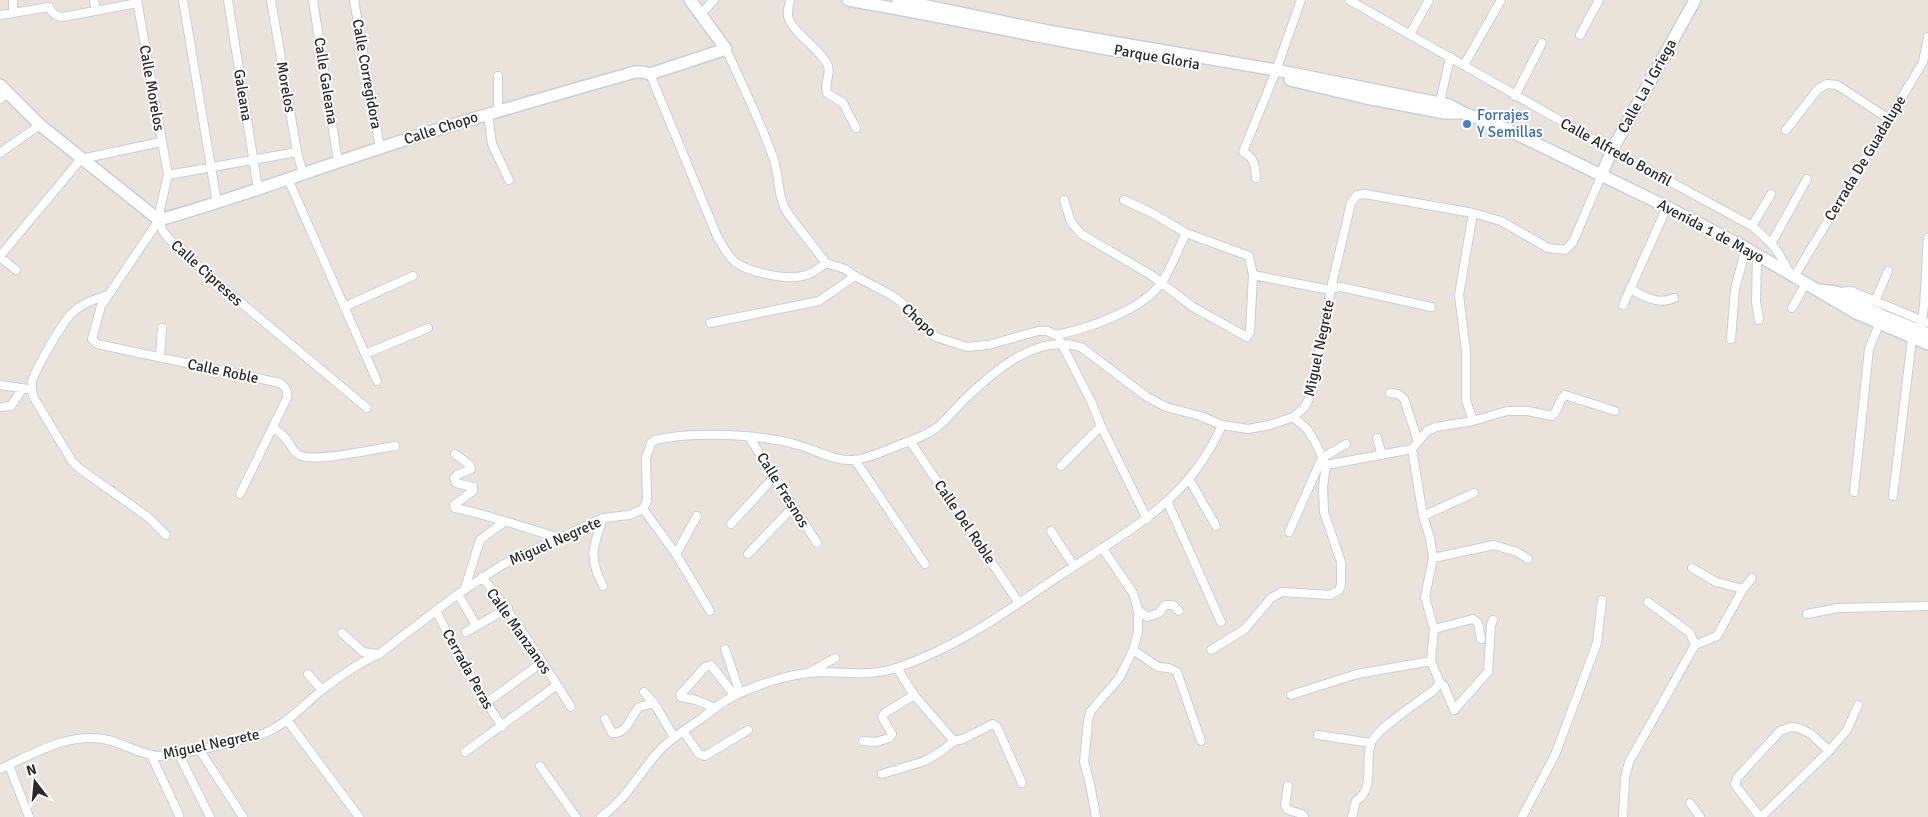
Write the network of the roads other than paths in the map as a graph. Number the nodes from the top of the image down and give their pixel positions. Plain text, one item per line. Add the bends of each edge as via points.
1 (13, 0) edge
2 (94, 0) edge
3 (183, 0) edge
4 (228, 0) edge
5 (270, 0) edge
6 (313, 0) edge
7 (354, 0) edge
8 (690, 0) edge
9 (714, 0) edge
10 (790, 0) edge
11 (848, 0) edge
12 (898, 0) edge
13 (1301, 0) edge
14 (1349, 0) edge
15 (1429, 0) edge
16 (1502, 0) edge
17 (1599, 0) edge
18 (1695, 0) edge
19 (137, 1) edge
20 (1362, 3) edge
21 (49, 4) edge
22 (96, 11) junction
23 (13, 12) junction
24 (701, 14) junction
25 (0, 15) edge
26 (1410, 34) junction
27 (1047, 35) junction
28 (1580, 35) dead end
29 (1928, 37) edge
30 (1542, 42) dead end
31 (726, 49) junction
32 (1450, 57) junction
33 (1464, 65) junction
34 (1275, 73) junction
35 (650, 74) junction
36 (498, 76) dead end
37 (3, 92) edge
38 (1367, 93) junction
39 (1515, 96) junction
40 (1440, 102) junction
41 (493, 112) junction
42 (1466, 114) junction
43 (1889, 119) junction
44 (40, 126) junction
45 (856, 128) dead end
46 (1786, 130) dead end
47 (161, 142) junction
48 (380, 148) junction
49 (1612, 150) junction
50 (297, 152) junction
51 (0, 153) edge
52 (81, 159) junction
53 (253, 160) junction
54 (338, 162) junction
55 (211, 167) junction
56 (303, 174) junction
57 (1602, 174) junction
58 (168, 175) junction
59 (1256, 178) dead end
60 (288, 179) junction
61 (1807, 179) dead end
62 (509, 180) dead end
63 (258, 189) junction
64 (1771, 194) dead end
65 (1064, 200) dead end
66 (1124, 200) dead end
67 (218, 203) junction
68 (1667, 207) junction
69 (1473, 214) junction
70 (159, 220) junction
71 (1752, 226) junction
72 (1186, 233) junction
73 (1928, 238) edge
74 (1772, 242) junction
75 (1746, 248) junction
76 (1758, 255) junction
77 (0, 256) edge
78 (826, 263) junction
79 (16, 270) dead end
80 (1888, 271) dead end
81 (1254, 275) junction
82 (413, 276) dead end
83 (855, 276) junction
84 (1792, 276) junction
85 (1161, 283) junction
86 (1806, 283) junction
87 (1332, 288) junction
88 (1630, 288) junction
89 (1819, 290) junction
90 (1836, 292) junction
91 (108, 295) junction
92 (1674, 298) dead end
93 (1875, 301) junction
94 (1623, 305) dead end
95 (1430, 306) dead end
96 (344, 307) junction
97 (1792, 308) dead end
98 (1759, 320) dead end
99 (710, 324) dead end
100 (1879, 324) junction
101 (162, 328) dead end
102 (428, 328) dead end
103 (1920, 328) edge
104 (1928, 334) edge
105 (1056, 335) junction
106 (1731, 340) dead end
107 (1928, 344) edge
108 (1063, 345) junction
109 (365, 354) junction
110 (160, 357) junction
111 (377, 382) dead end
112 (0, 385) edge
113 (27, 389) junction
114 (1390, 393) dead end
115 (0, 406) edge
116 (367, 408) dead end
117 (1615, 411) dead end
118 (1293, 417) junction
119 (1473, 420) junction
120 (1222, 425) junction
121 (1101, 426) junction
122 (272, 427) junction
123 (749, 437) junction
124 (1377, 438) dead end
125 (910, 442) junction
126 (1418, 442) junction
127 (1346, 444) dead end
128 (395, 446) dead end
129 (1412, 449) junction
130 (455, 454) dead end
131 (1382, 455) junction
132 (855, 460) junction
133 (1324, 461) junction
134 (1061, 466) dead end
135 (775, 476) junction
136 (1189, 479) junction
137 (1854, 492) dead end
138 (1474, 493) dead end
139 (240, 494) dead end
140 (1893, 496) dead end
141 (1166, 501) junction
142 (794, 506) junction
143 (643, 509) junction
144 (697, 516) dead end
145 (1423, 516) junction
146 (603, 518) junction
147 (1146, 519) junction
148 (504, 522) junction
149 (731, 524) dead end
150 (1216, 526) dead end
151 (1051, 531) dead end
152 (1290, 532) dead end
153 (166, 535) dead end
154 (560, 538) junction
155 (817, 543) dead end
156 (1103, 549) junction
157 (676, 554) junction
158 (748, 554) dead end
159 (1433, 558) junction
160 (1528, 559) dead end
161 (924, 564) dead end
162 (1074, 566) junction
163 (1692, 568) dead end
164 (482, 577) junction
165 (1752, 578) dead end
166 (603, 586) dead end
167 (1743, 589) junction
168 (461, 592) junction
169 (1602, 600) dead end
170 (1648, 602) dead end
171 (1019, 603) junction
172 (1928, 606) edge
173 (508, 608) junction
174 (1138, 610) junction
175 (436, 611) junction
176 (710, 611) dead end
177 (1179, 611) dead end
178 (1807, 614) dead end
179 (1493, 620) dead end
180 (1222, 622) dead end
181 (476, 626) junction
182 (1434, 629) junction
183 (466, 632) dead end
184 (342, 633) dead end
185 (1481, 639) dead end
186 (1694, 645) junction
187 (725, 649) dead end
188 (1133, 650) junction
189 (1211, 650) dead end
190 (379, 654) junction
191 (835, 658) dead end
192 (1431, 661) junction
193 (541, 663) junction
194 (897, 668) junction
195 (809, 673) junction
196 (308, 674) dead end
197 (1440, 683) junction
198 (557, 685) junction
199 (322, 690) junction
200 (644, 692) dead end
201 (737, 694) junction
202 (914, 695) junction
203 (1291, 695) dead end
204 (486, 703) junction
205 (654, 703) junction
206 (1858, 705) dead end
207 (571, 708) dead end
208 (715, 708) junction
209 (605, 718) dead end
210 (287, 720) junction
211 (502, 727) junction
212 (748, 730) dead end
213 (683, 731) junction
214 (1318, 735) dead end
215 (674, 737) junction
216 (863, 741) dead end
217 (954, 741) junction
218 (1202, 741) dead end
219 (1371, 742) junction
220 (199, 749) junction
221 (1829, 751) junction
222 (465, 752) dead end
223 (178, 753) junction
224 (151, 755) junction
225 (9, 765) junction
226 (540, 766) dead end
227 (0, 769) edge
228 (882, 774) dead end
229 (1022, 783) dead end
230 (1288, 786) dead end
231 (1690, 803) dead end
232 (180, 815) dead end
233 (29, 817) edge
234 (210, 817) edge
235 (243, 817) edge
236 (359, 817) edge
237 (576, 817) edge
238 (600, 817) edge
239 (1096, 817) edge
240 (1304, 817) edge
241 (1352, 817) edge
242 (1522, 817) edge
243 (1623, 817) edge
244 (1700, 817) edge
245 (1761, 817) edge

1 - 23 street
2 - 22 street
3 - 55 street
4 - 53 street, Galeana
5 - 50 street, Morelos
6 - 54 street, Calle Galeana
7 - 48 street, Calle Corregidora
8 - 24 main road
9 - 24 street
10 - 45 street via 790,21 826,62 829,72 827,93 843,103
11 - 27 main road, Parque Gloria
12 - 27 main road, Parque Gloria
13 - 34 street
14 - 20 street, Calle Alfredo Bonfil
15 - 26 street
16 - 33 street
17 - 28 street
18 - 49 main road, Calle La I Griega
19 - 22 street
19 - 47 street, Calle Morelos
20 - 26 street, Calle Alfredo Bonfil
21 - 22 street via 57,17
21 - 23 street
23 - 25 street
24 - 31 main road
26 - 32 street, Calle Alfredo Bonfil
27 - 34 main road, Parque Gloria
29 - 43 street, Cerrada De Guadalupe via 1922,62
30 - 39 street
31 - 35 main road, Calle Chopo
31 - 78 street via 774,161 783,208
32 - 33 street, Calle Alfredo Bonfil
32 - 40 street
33 - 39 street, Calle Alfredo Bonfil
34 - 38 main road, Parque Gloria
34 - 59 street via 1243,152 1255,163
35 - 41 main road, Calle Chopo via 635,72
35 - 78 street via 718,236 736,262 783,278 808,275
36 - 41 street
37 - 44 main road, Calle Cipreses
38 - 40 main road, Parque Gloria
38 - 42 main road, Parque Gloria via 1445,113
39 - 49 street, Calle Alfredo Bonfil
40 - 42 main road, Parque Gloria
41 - 48 main road, Calle Chopo
41 - 62 street via 492,144
42 - 57 main road, Parque Gloria via 1500,126
43 - 46 street via 1836,85 1828,84 1818,89
43 - 84 street, Cerrada De Guadalupe
44 - 51 street
44 - 52 main road, Calle Cipreses
47 - 52 street
47 - 58 street, Calle Morelos
48 - 54 main road, Calle Chopo
49 - 57 main road, Calle La I Griega
49 - 71 street, Calle Alfredo Bonfil
50 - 53 street
50 - 56 street, Morelos
52 - 70 main road, Calle Cipreses
52 - 77 street
53 - 55 street
53 - 63 street, Galeana
54 - 56 main road, Calle Chopo
55 - 58 street
55 - 67 street
56 - 60 main road, Calle Chopo
57 - 68 main road, Avenida 1 de Mayo
57 - 69 street, Miguel Negrete via 1573,242 1565,250 1548,248 1501,222
58 - 70 street, Calle Morelos
60 - 63 main road, Calle Chopo
60 - 96 street
61 - 74 street
63 - 67 main road, Calle Chopo
64 - 71 street
65 - 85 street via 1071,222 1081,234
66 - 72 street
67 - 70 main road, Calle Chopo
68 - 75 main road, Avenida 1 de Mayo
68 - 88 street
69 - 87 street, Miguel Negrete via 1357,195 1351,204
69 - 119 street via 1459,295 1466,351 1466,400
70 - 91 street
70 - 116 street, Calle Cipreses via 168,239
71 - 74 street, Calle Alfredo Bonfil
72 - 81 street via 1249,256
72 - 85 street, Chopo
73 - 103 street
74 - 84 street, Calle Alfredo Bonfil
75 - 76 main road, Avenida 1 de Mayo
75 - 106 street via 1735,289
76 - 84 main road, Avenida 1 de Mayo
76 - 98 street via 1756,302
77 - 79 street
78 - 83 street, Chopo
80 - 93 street
81 - 85 street via 1247,337 1193,307
81 - 87 street
82 - 96 street
83 - 99 street via 819,301
83 - 105 street, Chopo via 901,302 924,328 949,342 967,347 988,345 1038,331
84 - 86 main road, Avenida 1 de Mayo
85 - 105 street, Chopo via 1149,295 1103,322
86 - 89 main road, Avenida 1 de Mayo
86 - 97 street
87 - 95 street
87 - 118 street, Miguel Negrete via 1312,393 1304,408
88 - 92 street via 1661,301 1668,302
88 - 94 street
89 - 90 main road, Avenida 1 de Mayo
89 - 100 main road, Avenida 1 de Mayo
90 - 93 street via 1851,291
90 - 103 main road, Avenida 1 de Mayo
91 - 110 street, Calle Roble via 92,335 94,342
91 - 113 street via 80,306 70,315
93 - 103 street
96 - 109 street
100 - 103 main road, Avenida 1 de Mayo
100 - 137 street via 1869,349
101 - 110 street
102 - 109 street
103 - 104 main road, Avenida 1 de Mayo
103 - 107 main road, Avenida 1 de Mayo
103 - 140 street
105 - 108 street
108 - 120 street via 1081,347 1166,407
108 - 121 street
108 - 125 street via 1045,346 1012,360 937,428
109 - 111 street
110 - 122 street, Calle Roble via 285,386 287,398
112 - 113 street
113 - 115 street via 11,406
113 - 153 street via 72,461 148,517
114 - 126 street via 1404,399
117 - 119 street via 1565,395 1552,416 1507,411
118 - 120 street via 1248,428
118 - 133 street via 1307,429
119 - 126 street via 1436,426
120 - 136 street
121 - 134 street
121 - 147 street
122 - 128 street via 300,456 337,455
122 - 139 street, Calle Roble
123 - 132 street via 797,444 840,460
123 - 135 street, Calle Fresnos
123 - 143 street via 715,435 655,440 646,458 647,501
124 - 131 street
125 - 132 street
125 - 171 street, Calle Del Roble
126 - 129 street
127 - 133 street
129 - 131 street
129 - 145 street
130 - 148 street via 471,469 457,475 454,478 456,483 473,487 473,491 454,505 455,508 480,512
131 - 133 street
132 - 161 street
133 - 152 street
133 - 189 street via 1324,512 1341,562 1339,590 1330,595 1282,592 1271,598 1245,629
135 - 142 street, Calle Fresnos
135 - 149 street
136 - 141 street
136 - 150 street
138 - 145 street
141 - 147 street
141 - 180 street
142 - 155 street, Calle Fresnos
142 - 158 street
143 - 146 street, Miguel Negrete via 628,516
143 - 157 street
144 - 157 street
145 - 159 street
146 - 154 street, Miguel Negrete
146 - 166 street via 593,546 596,571
147 - 156 street
148 - 154 street
148 - 168 street via 480,540
151 - 162 street
154 - 164 street, Miguel Negrete
156 - 162 street
156 - 174 street via 1134,593
157 - 176 street
159 - 160 street via 1494,545
159 - 182 street via 1426,597
162 - 171 street
163 - 167 street via 1716,582
164 - 168 street, Miguel Negrete
164 - 173 street, Calle Manzanos
165 - 167 street
167 - 186 street via 1717,636
168 - 175 street, Miguel Negrete
168 - 181 street
169 - 242 street via 1597,643 1555,755
170 - 186 street via 1690,633
171 - 194 street via 957,642
172 - 178 street via 1838,608
173 - 181 street
173 - 193 street, Calle Manzanos
174 - 177 street via 1147,616 1159,613 1165,605
174 - 188 street via 1138,632
175 - 190 street, Miguel Negrete
175 - 204 street, Cerrada Peras
179 - 197 street via 1488,672 1454,710
181 - 183 street
182 - 185 street via 1473,619 1478,623
182 - 192 street
184 - 190 street via 362,652
186 - 243 street via 1629,762 1624,778
187 - 201 street
188 - 218 street via 1158,667 1177,672
188 - 239 street via 1120,677 1090,712 1088,721 1084,762
190 - 199 street, Miguel Negrete via 361,662
191 - 195 street
192 - 197 street
192 - 203 street via 1357,674
193 - 198 street, Calle Manzanos
193 - 204 street
194 - 195 street via 871,674
194 - 202 street
195 - 201 street
196 - 199 street
197 - 219 street via 1380,731
198 - 207 street, Calle Manzanos
198 - 211 street, Calle Manzanos
199 - 210 street, Miguel Negrete
200 - 205 street
201 - 208 street
201 - 208 street via 711,665 705,667 680,695
202 - 216 street via 882,718 892,734 889,738
202 - 217 street
204 - 211 street, Cerrada Peras
205 - 209 street via 640,707 625,730 615,734
205 - 215 street
206 - 221 street via 1847,730
208 - 213 street
210 - 220 street, Miguel Negrete via 258,735
210 - 236 street
211 - 222 street, Calle Manzanos
212 - 213 street via 705,756 699,754
213 - 215 street
214 - 219 street
215 - 238 street via 626,796
217 - 228 street via 925,761
217 - 229 street via 993,724
219 - 241 street via 1367,789 1356,801
220 - 223 street, Miguel Negrete
220 - 235 street
221 - 245 street
221 - 245 street via 1811,734 1799,728 1780,731 1737,778 1735,785
223 - 224 street, Miguel Negrete
223 - 234 street
224 - 225 street, Miguel Negrete via 106,740 83,739 36,752
224 - 232 street
225 - 227 street, Miguel Negrete
225 - 233 street
226 - 237 street
230 - 240 street via 1285,805 1288,810
231 - 244 street

